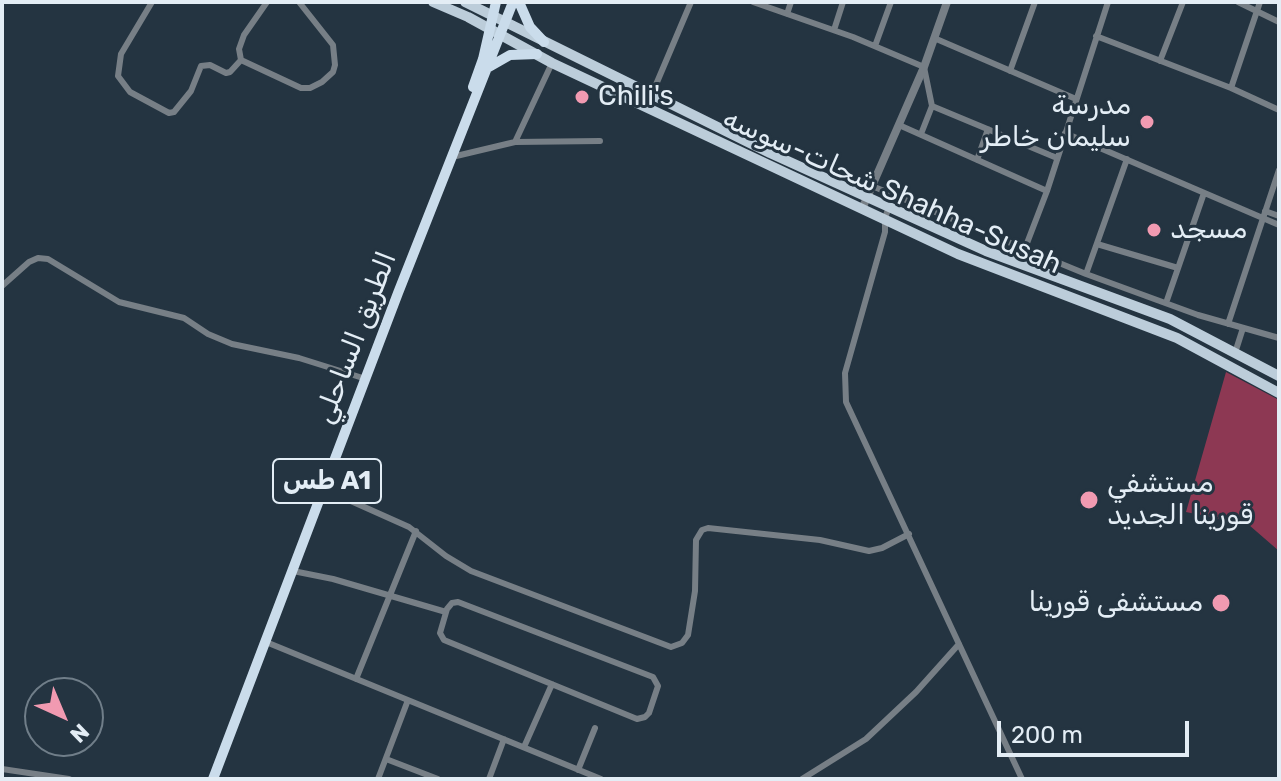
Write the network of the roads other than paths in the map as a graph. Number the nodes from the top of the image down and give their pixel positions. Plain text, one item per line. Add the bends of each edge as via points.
1 (152, 2) edge
2 (267, 2) edge
3 (299, 2) edge
4 (433, 2) edge
5 (465, 2) edge
6 (496, 2) edge
7 (513, 2) edge
8 (519, 2) edge
9 (691, 2) edge
10 (753, 2) edge
11 (791, 2) edge
12 (843, 2) edge
13 (891, 2) edge
14 (947, 2) edge
15 (1035, 2) edge
16 (1108, 2) edge
17 (1183, 2) edge
18 (1238, 2) edge
19 (1260, 2) edge
20 (1257, 13) junction
21 (787, 14) junction
22 (492, 15) junction
23 (505, 22) junction
24 (1279, 22) edge
25 (489, 29) junction
26 (834, 30) junction
27 (500, 34) junction
28 (1096, 36) junction
29 (934, 38) junction
30 (544, 42) junction
31 (875, 46) junction
32 (537, 54) junction
33 (241, 60) junction
34 (1160, 61) junction
35 (552, 63) junction
36 (924, 67) junction
37 (488, 69) junction
38 (1010, 71) junction
39 (1231, 88) junction
40 (652, 94) junction
41 (1076, 99) junction
42 (932, 106) junction
43 (1279, 110) edge
44 (899, 125) junction
45 (988, 129) junction
46 (1065, 133) junction
47 (921, 134) junction
48 (600, 141) dead end
49 (515, 142) junction
50 (452, 157) junction
51 (1057, 158) junction
52 (1127, 159) junction
53 (977, 160) junction
54 (1279, 170) edge
55 (441, 183) junction
56 (870, 191) junction
57 (1047, 191) junction
58 (1204, 193) junction
59 (889, 207) junction
60 (862, 209) junction
61 (1264, 214) junction
62 (1279, 216) edge
63 (885, 218) junction
64 (1279, 225) edge
65 (1097, 244) junction
66 (1024, 251) junction
67 (1019, 264) junction
68 (1178, 268) junction
69 (1086, 274) junction
70 (2, 286) edge
71 (1166, 303) junction
72 (1228, 324) junction
73 (1243, 328) junction
74 (1279, 338) edge
75 (1235, 353) junction
76 (1279, 376) edge
77 (366, 379) junction
78 (1279, 393) edge
79 (324, 489) junction
80 (416, 531) junction
81 (909, 534) junction
82 (293, 571) junction
83 (390, 596) junction
84 (446, 612) junction
85 (266, 642) junction
86 (959, 644) junction
87 (356, 679) junction
88 (552, 684) junction
89 (408, 700) junction
90 (595, 728) dead end
91 (504, 739) junction
92 (524, 747) junction
93 (386, 759) junction
94 (2, 769) edge
95 (578, 770) junction
96 (69, 779) edge
97 (213, 779) edge
98 (378, 779) edge
99 (438, 779) edge
100 (489, 779) edge
101 (601, 779) edge
102 (802, 779) edge
103 (1022, 779) edge

1 - 33 street via 121,54 118,76 130,92 174,112 191,91 201,66 226,73
2 - 33 street via 244,35
3 - 33 street via 333,45 333,72 317,86 301,88
4 - 25 main road, شحات-سوسه Shahha-Susah
5 - 22 main road, شحات-سوسه Shahha-Susah
6 - 22 highway
7 - 23 highway, طس A1
8 - 30 highway
9 - 40 street
10 - 21 street
11 - 21 street
12 - 26 street
13 - 31 street
14 - 29 street
15 - 38 street
16 - 28 street
17 - 34 street
18 - 20 street
19 - 20 street
20 - 24 street
20 - 39 street
21 - 26 street
22 - 23 main road, شحات-سوسه Shahha-Susah
22 - 25 highway
23 - 27 highway, طس A1
23 - 30 main road, شحات-سوسه Shahha-Susah
25 - 27 main road, شحات-سوسه Shahha-Susah
25 - 55 highway
26 - 31 street
27 - 32 main road, شحات-سوسه Shahha-Susah
27 - 37 highway, طس A1
28 - 34 street
28 - 41 street
29 - 36 street
29 - 38 street
30 - 40 main road, شحات-سوسه Shahha-Susah
31 - 36 street
32 - 35 main road, شحات-سوسه Shahha-Susah
32 - 37 highway via 510,55
34 - 39 street
35 - 49 street
35 - 60 main road, شحات-سوسه Shahha-Susah
36 - 42 street
36 - 44 street
37 - 50 highway, طس A1
38 - 41 street
39 - 43 street
40 - 56 main road, شحات-سوسه Shahha-Susah via 770,153
41 - 46 street
42 - 45 street
42 - 47 street
44 - 47 street
44 - 56 street
45 - 51 street
45 - 53 street
46 - 51 street
46 - 52 street
47 - 53 street
48 - 49 street
49 - 50 street
50 - 55 highway, طس A1
51 - 57 street
52 - 58 street
52 - 65 street
53 - 57 street
54 - 61 street
55 - 77 highway, الطريق الساحلي / طس A1
56 - 59 main road, شحات-سوسه Shahha-Susah
56 - 60 street
56 - 66 street
57 - 66 street
58 - 61 street
58 - 68 street
59 - 63 street
59 - 67 main road, شحات-سوسه Shahha-Susah
60 - 63 main road, شحات-سوسه Shahha-Susah
61 - 62 street
61 - 64 street
61 - 72 street
63 - 78 main road, شحات-سوسه Shahha-Susah via 983,265 1177,338
63 - 81 street via 844,392
65 - 68 street
65 - 69 street
66 - 67 street
66 - 69 street
67 - 75 main road, شحات-سوسه Shahha-Susah via 1155,313
68 - 71 street
69 - 71 street
70 - 77 street via 29,262 48,259 119,302 184,318 232,344
71 - 72 street
72 - 73 street
73 - 74 street
73 - 75 street
75 - 76 main road, شحات-سوسه Shahha-Susah
77 - 79 highway, الطريق الساحلي / طس A1
79 - 80 street
79 - 82 highway, الطريق الساحلي / طس A1
80 - 81 street via 471,571 671,647 688,635 696,540 702,530 820,540 864,551
80 - 83 street
81 - 86 street
82 - 83 street
82 - 85 highway, الطريق الساحلي / طس A1
83 - 84 street
83 - 87 street
84 - 88 street via 440,633 444,640
84 - 88 street via 458,602 650,675 658,686 649,713 640,719
85 - 87 street
85 - 97 highway, الطريق الساحلي / طس A1
86 - 102 street via 866,739
86 - 103 street
87 - 89 street
88 - 92 street
89 - 91 street
89 - 93 street
90 - 95 street
91 - 92 street
91 - 100 street
92 - 95 street
93 - 98 street
93 - 99 street
94 - 96 street
95 - 101 street

